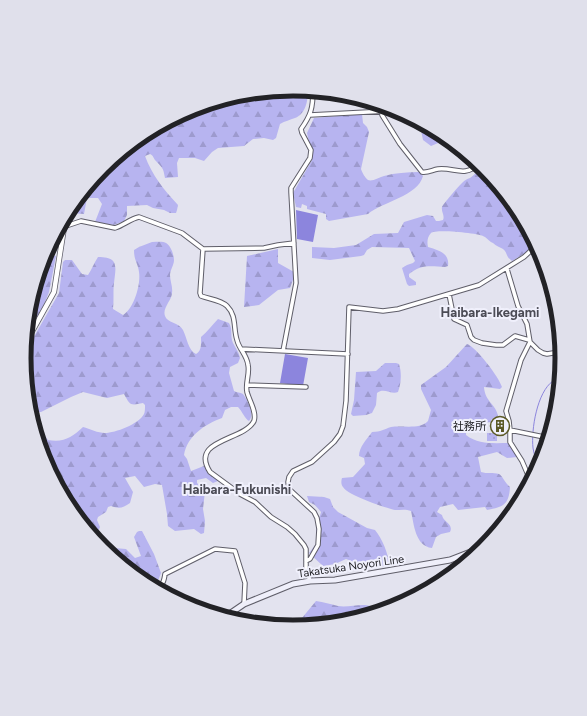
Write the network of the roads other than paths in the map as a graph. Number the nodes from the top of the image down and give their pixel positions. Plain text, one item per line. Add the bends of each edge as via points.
1 (313, 96) edge
2 (382, 112) junction
3 (386, 112) edge
4 (310, 115) junction
5 (475, 168) edge
6 (67, 225) edge
7 (61, 237) edge
8 (294, 243) junction
9 (203, 249) junction
10 (532, 249) edge
11 (507, 269) junction
12 (449, 294) junction
13 (33, 330) edge
14 (530, 341) junction
15 (241, 349) junction
16 (284, 351) junction
17 (556, 353) edge
18 (348, 354) junction
19 (246, 385) junction
20 (306, 387) dead end
21 (510, 430) junction
22 (544, 437) edge
23 (528, 475) edge
24 (470, 552) edge
25 (306, 561) junction
26 (310, 581) junction
27 (161, 585) edge
28 (244, 604) junction
29 (234, 611) joint
30 (231, 613) edge

1 - 4 street
2 - 3 street
2 - 4 street
2 - 5 street via 400,144 422,172 445,169 460,172
4 - 8 street via 301,129 311,154 291,192
6 - 9 street via 81,221 115,228 139,217 182,233
7 - 13 street via 54,292
8 - 9 street via 264,248
8 - 16 street via 296,284
9 - 15 street via 201,296 226,306 234,316 237,341
10 - 11 street
11 - 12 street via 480,285
11 - 14 street via 518,306 527,324
12 - 14 street via 454,319 468,325 474,340 503,345 515,336
12 - 18 street via 383,311 349,307
14 - 17 street via 543,354
14 - 21 street via 521,360 506,411
15 - 16 street
15 - 19 street via 248,364
16 - 18 street
18 - 25 street via 346,401 340,434 312,462 293,471 289,477 289,489 314,512 317,518 318,545
19 - 20 street
19 - 25 street via 255,415 254,420 250,426 209,448 205,457 206,467 295,534 304,545
21 - 22 street
21 - 23 street via 510,442
24 - 26 main road, Takatsuka Noyori Line via 450,560 334,580
25 - 26 street
26 - 28 main road, Takatsuka Noyori Line via 293,584
27 - 28 street via 165,574 208,552 236,551 245,584
28 - 29 main road, Takatsuka Noyori Line
29 - 30 main road, Takatsuka Noyori Line

